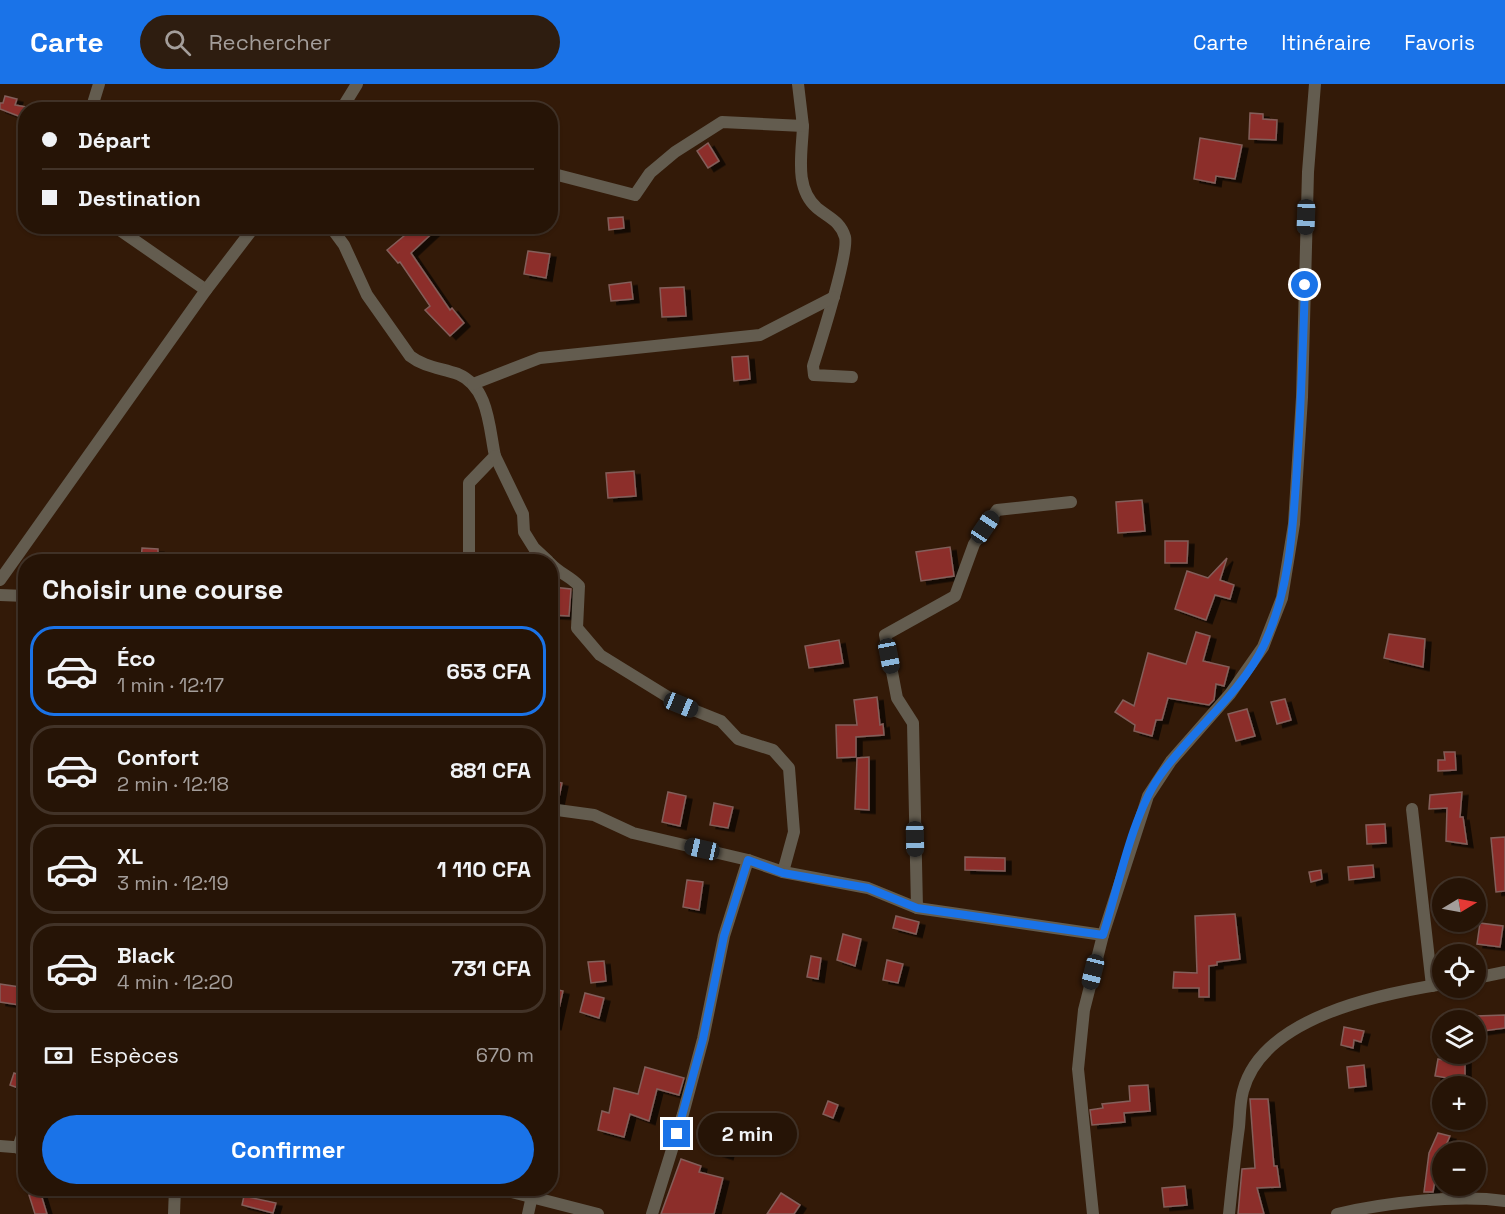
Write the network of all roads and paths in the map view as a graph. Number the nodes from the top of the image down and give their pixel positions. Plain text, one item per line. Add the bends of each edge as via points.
1 (99, 84) edge
2 (357, 84) edge
3 (798, 84) edge
4 (1315, 84) edge
5 (93, 102) edge
6 (346, 102) edge
7 (803, 126) junction
8 (558, 175) edge
9 (126, 234) edge
10 (249, 234) edge
11 (336, 234) edge
12 (206, 290) junction
13 (834, 297) junction
14 (852, 377) dead end
15 (473, 384) junction
16 (495, 456) junction
17 (1071, 502) dead end
18 (18, 554) edge
19 (468, 554) edge
20 (540, 554) edge
21 (18, 555) edge
22 (558, 572) edge
23 (0, 580) edge
24 (0, 595) edge
25 (18, 596) edge
26 (1412, 809) dead end
27 (558, 810) edge
28 (748, 860) junction
29 (783, 873) junction
30 (917, 908) junction
31 (1103, 935) junction
32 (1432, 944) edge
33 (1505, 972) edge
34 (1486, 976) edge
35 (1432, 986) edge
36 (0, 1146) edge
37 (18, 1148) edge
38 (175, 1196) edge
39 (531, 1196) joint
40 (1505, 1201) edge
41 (174, 1214) edge
42 (528, 1214) edge
43 (598, 1214) edge
44 (652, 1214) edge
45 (1093, 1214) edge
46 (1229, 1214) edge
47 (1337, 1214) edge

1 - 5 street
2 - 6 street
3 - 7 street
4 - 31 street via 1308,172 1302,397 1296,490 1282,598 1263,646 1230,694 1172,761 1148,796
7 - 8 street via 722,122 675,152 650,173 635,195
7 - 13 street via 800,182 815,207 840,224 846,240
9 - 12 street
10 - 12 street
11 - 15 street via 367,295 410,356
12 - 18 street
13 - 14 street via 813,366 814,375
13 - 15 street via 760,335 540,358
15 - 16 street via 486,413
16 - 19 street via 469,483
16 - 20 street via 523,514 524,532
17 - 30 street via 997,510 974,544 954,596 885,635 897,698 913,723
21 - 23 street
22 - 29 street via 579,586 577,628 600,655 681,705 721,721 738,739 773,750 789,768 794,832
24 - 25 street
26 - 32 street
27 - 28 street via 594,815 633,833
28 - 29 street
28 - 44 street via 724,936 683,1114
29 - 30 street via 868,888
30 - 31 street
31 - 45 street via 1084,1010 1077,1069
33 - 34 street
35 - 46 street via 1353,1003 1302,1024 1252,1068 1243,1091
36 - 37 street
38 - 41 street
39 - 42 street
39 - 43 street
40 - 47 street via 1446,1200

